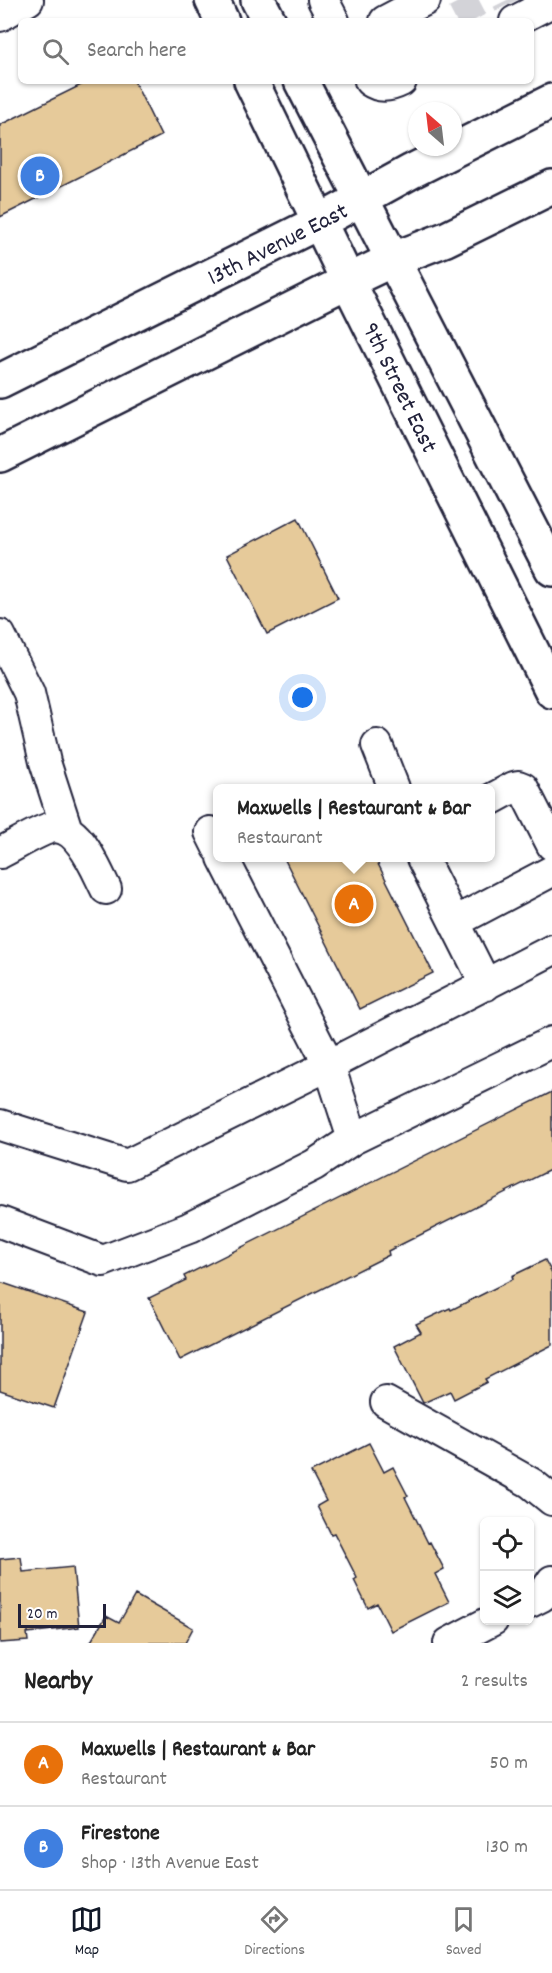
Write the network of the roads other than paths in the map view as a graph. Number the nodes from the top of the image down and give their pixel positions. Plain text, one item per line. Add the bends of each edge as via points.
1 (28, 0) edge
2 (212, 0) edge
3 (258, 0) edge
4 (323, 0) edge
5 (552, 2) edge
6 (420, 8) edge
7 (514, 15) edge
8 (0, 16) edge
9 (221, 18) edge
10 (267, 18) edge
11 (332, 18) edge
12 (393, 18) edge
13 (252, 84) edge
14 (303, 84) edge
15 (379, 84) edge
16 (396, 84) edge
17 (552, 100) edge
18 (552, 187) edge
19 (363, 199) junction
20 (319, 222) junction
21 (394, 260) junction
22 (348, 281) junction
23 (0, 381) edge
24 (0, 455) edge
25 (552, 569) edge
26 (0, 635) edge
27 (552, 691) edge
28 (377, 745) dead end
29 (392, 784) edge
30 (495, 797) edge
31 (67, 830) junction
32 (552, 845) edge
33 (0, 853) edge
34 (225, 862) edge
35 (424, 862) edge
36 (552, 871) edge
37 (106, 889) dead end
38 (455, 922) junction
39 (552, 950) edge
40 (486, 984) junction
41 (552, 1042) edge
42 (329, 1065) junction
43 (0, 1125) edge
44 (353, 1139) junction
45 (0, 1222) edge
46 (386, 1402) dead end
47 (552, 1500) edge
48 (552, 1581) edge
49 (534, 1600) edge
50 (483, 1625) edge
51 (449, 1643) edge

1 - 8 lane
2 - 9 main road
3 - 10 main road
4 - 11 lane
5 - 7 lane
6 - 12 lane
13 - 20 main road, 9th Street East
14 - 19 main road, 9th Street East
15 - 16 lane
17 - 19 main road, 13th Avenue East
18 - 21 main road
19 - 20 main road, 13th Avenue East
19 - 21 main road, 9th Street East
20 - 22 main road, 9th Street East
20 - 23 main road, 13th Avenue East
21 - 22 main road
21 - 25 main road, 9th Street East
22 - 24 main road
22 - 27 main road, 9th Street East
26 - 31 lane via 29,693 45,762
28 - 29 lane
30 - 32 lane via 514,787 523,789
31 - 33 lane via 52,828
31 - 37 lane via 80,840
34 - 42 lane
35 - 38 lane
36 - 38 lane
38 - 40 lane
39 - 40 lane
40 - 42 lane
41 - 44 lane
42 - 43 lane via 127,1165
42 - 44 lane
44 - 45 lane via 314,1165 189,1228 104,1261
46 - 47 lane via 531,1483
48 - 49 lane via 542,1596
50 - 51 lane

